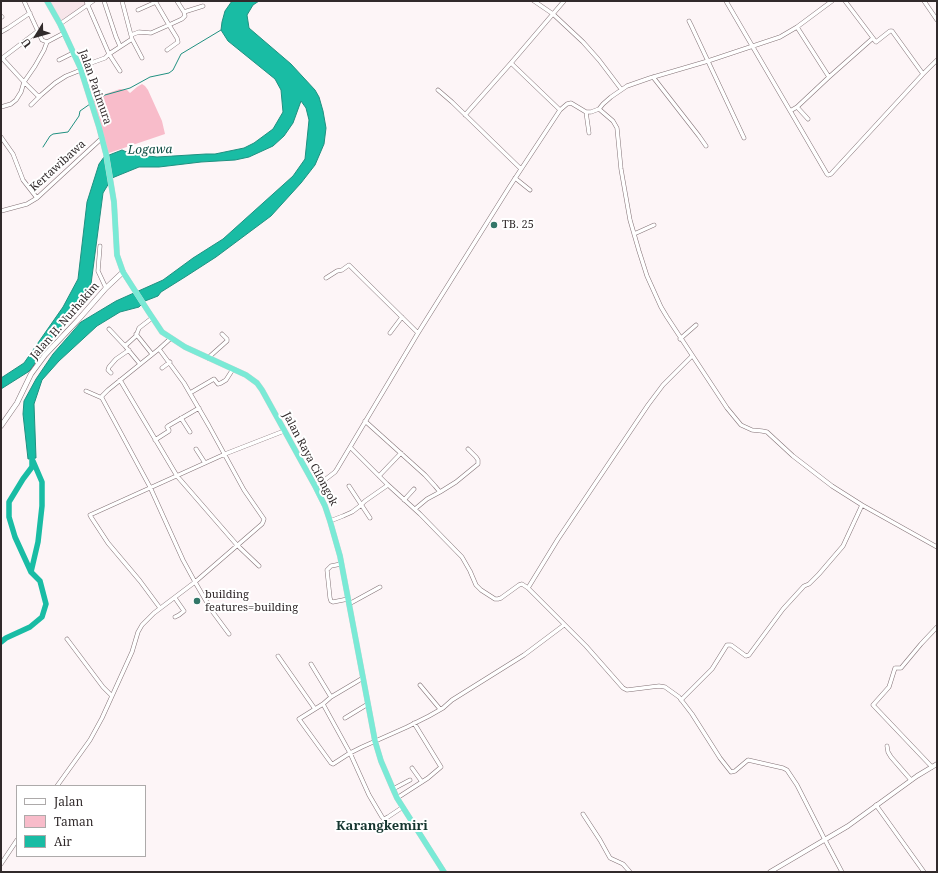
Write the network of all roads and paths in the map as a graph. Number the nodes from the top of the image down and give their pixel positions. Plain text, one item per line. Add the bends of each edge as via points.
1 (24, 1) edge
2 (46, 1) edge
3 (93, 1) edge
4 (104, 1) edge
5 (122, 1) edge
6 (177, 1) edge
7 (534, 1) edge
8 (564, 1) edge
9 (726, 1) edge
10 (832, 1) edge
11 (845, 1) edge
12 (924, 1) edge
13 (155, 2) edge
14 (88, 3) edge
15 (203, 6) dead end
16 (138, 10) dead end
17 (184, 12) junction
18 (30, 13) junction
19 (553, 14) junction
20 (937, 20) edge
21 (689, 21) dead end
22 (60, 24) junction
23 (169, 24) junction
24 (797, 27) junction
25 (38, 31) junction
26 (1, 32) edge
27 (64, 33) junction
28 (132, 37) junction
29 (873, 38) junction
30 (47, 42) junction
31 (120, 46) junction
32 (753, 47) junction
33 (167, 50) dead end
34 (73, 53) junction
35 (109, 54) junction
36 (1, 58) edge
37 (142, 58) dead end
38 (59, 60) dead end
39 (937, 60) edge
40 (708, 61) junction
41 (504, 63) dead end
42 (509, 65) junction
43 (81, 68) junction
44 (120, 71) dead end
45 (923, 74) junction
46 (653, 77) junction
47 (829, 77) junction
48 (24, 82) junction
49 (438, 90) dead end
50 (621, 90) junction
51 (40, 97) junction
52 (31, 105) dead end
53 (1, 107) edge
54 (797, 107) junction
55 (599, 109) junction
56 (560, 110) junction
57 (790, 111) junction
58 (586, 112) junction
59 (465, 115) junction
60 (808, 119) dead end
61 (589, 133) dead end
62 (1, 137) edge
63 (102, 138) junction
64 (744, 138) dead end
65 (104, 146) joint
66 (706, 146) dead end
67 (521, 169) junction
68 (515, 178) junction
69 (530, 190) dead end
70 (37, 198) junction
71 (1, 212) edge
72 (654, 225) dead end
73 (634, 234) junction
74 (100, 246) dead end
75 (123, 272) junction
76 (326, 278) dead end
77 (106, 288) junction
78 (402, 317) junction
79 (152, 318) junction
80 (696, 325) dead end
81 (109, 329) dead end
82 (390, 333) dead end
83 (418, 333) junction
84 (136, 334) junction
85 (222, 334) dead end
86 (171, 338) junction
87 (680, 339) junction
88 (125, 346) junction
89 (159, 349) junction
90 (129, 350) junction
91 (152, 354) junction
92 (692, 356) junction
93 (208, 358) junction
94 (170, 362) junction
95 (140, 364) junction
96 (162, 368) dead end
97 (234, 369) junction
98 (111, 373) dead end
99 (120, 380) junction
100 (86, 391) dead end
101 (190, 393) junction
102 (102, 398) junction
103 (199, 408) junction
104 (181, 418) junction
105 (365, 421) junction
106 (1, 426) edge
107 (284, 431) junction
108 (190, 432) dead end
109 (155, 440) junction
110 (350, 448) junction
111 (196, 449) dead end
112 (468, 449) dead end
113 (401, 453) junction
114 (224, 454) junction
115 (205, 463) junction
116 (177, 476) junction
117 (379, 476) junction
118 (388, 485) junction
119 (315, 486) junction
120 (349, 486) dead end
121 (150, 487) junction
122 (414, 489) dead end
123 (440, 492) junction
124 (404, 500) junction
125 (361, 505) junction
126 (862, 505) junction
127 (415, 509) junction
128 (370, 518) dead end
129 (330, 520) junction
130 (237, 545) junction
131 (937, 547) edge
132 (341, 564) junction
133 (259, 566) dead end
134 (195, 582) junction
135 (380, 587) dead end
136 (528, 588) junction
137 (175, 598) junction
138 (349, 601) junction
139 (160, 608) junction
140 (175, 616) dead end
141 (564, 624) junction
142 (937, 627) edge
143 (229, 634) dead end
144 (67, 639) dead end
145 (278, 656) dead end
146 (311, 664) dead end
147 (363, 678) junction
148 (420, 684) dead end
149 (112, 696) junction
150 (331, 697) junction
151 (681, 700) junction
152 (324, 704) junction
153 (368, 704) junction
154 (315, 709) junction
155 (440, 709) junction
156 (345, 718) dead end
157 (414, 724) junction
158 (375, 741) junction
159 (887, 746) dead end
160 (350, 753) junction
161 (937, 764) edge
162 (932, 767) junction
163 (412, 768) dead end
164 (410, 780) dead end
165 (911, 780) junction
166 (422, 782) junction
167 (57, 785) edge
168 (393, 789) junction
169 (397, 798) junction
170 (876, 805) junction
171 (403, 807) junction
172 (583, 814) dead end
173 (825, 840) junction
174 (16, 842) edge
175 (1, 864) edge
176 (444, 872) edge
177 (630, 872) edge
178 (770, 872) edge
179 (842, 872) edge
180 (924, 872) edge

1 - 18 street
2 - 22 highway, Jalan Patimura
3 - 14 street
4 - 31 street
5 - 28 street
6 - 17 street
7 - 19 street
8 - 19 street
9 - 32 street
10 - 24 street
11 - 29 street
12 - 20 street
13 - 16 street
13 - 23 street
14 - 22 street
14 - 35 street
15 - 17 street
17 - 23 street via 185,16 182,19
18 - 25 street
18 - 26 street
19 - 42 street
19 - 50 street via 583,42
21 - 40 street
22 - 27 highway, Jalan Patimura
23 - 28 street via 151,32 139,32
23 - 33 street via 178,42
24 - 32 street via 780,37
24 - 47 street
25 - 30 street via 42,40
25 - 36 street
27 - 30 street
27 - 34 highway, Jalan Patimura
28 - 31 street
28 - 37 street
29 - 45 street via 876,42 892,31
29 - 47 street
30 - 48 street
31 - 35 street
32 - 40 street
32 - 57 street
34 - 38 street
34 - 43 highway, Jalan Patimura
35 - 43 street
35 - 44 street
36 - 48 street
39 - 45 street
40 - 46 street
40 - 64 street
41 - 42 street
42 - 56 street
42 - 59 street
43 - 51 street via 49,88
43 - 63 highway, Jalan Patimura
45 - 57 street via 831,174 827,174
46 - 50 street
46 - 66 street
47 - 54 street
48 - 51 street
48 - 53 street via 16,100
49 - 59 street
50 - 55 street
51 - 52 street
54 - 57 street
54 - 60 street
55 - 58 street
55 - 73 street via 617,128 621,169
56 - 58 street via 571,103
56 - 67 street
58 - 61 street
59 - 67 street
62 - 70 street via 13,154 23,180
63 - 65 highway, Jalan Patimura
63 - 70 street, Kertawibawa
65 - 75 highway, Jalan Raya Cilongok via 114,202 117,254
67 - 68 street
68 - 69 street
68 - 83 street
70 - 71 street, Kertawibawa via 28,204
72 - 73 street
73 - 87 street via 643,267 661,307
74 - 77 street via 98,271
75 - 77 main road, Jalan H. Nurhakim
75 - 79 highway, Jalan Raya Cilongok
76 - 78 street via 349,265
77 - 106 main road, Jalan H. Nurhakim via 45,355
78 - 82 street
78 - 83 street
79 - 84 street
79 - 86 highway, Jalan Raya Cilongok via 162,332
80 - 87 street
81 - 88 street
83 - 105 street
84 - 88 street
84 - 91 street
85 - 93 street via 227,341
86 - 89 street
86 - 93 highway, Jalan Raya Cilongok
87 - 92 street
88 - 90 street
89 - 91 street
89 - 94 street
90 - 95 street
90 - 98 street via 109,367
91 - 95 street
92 - 126 street via 741,425 767,432 810,470
92 - 136 street via 663,385 648,405
93 - 97 highway, Jalan Raya Cilongok
94 - 96 street
94 - 101 street
95 - 99 street
97 - 101 street via 221,383 218,384 214,379
97 - 107 highway, Jalan Raya Cilongok via 257,383
99 - 102 street
99 - 109 street
100 - 102 street
101 - 103 street
102 - 121 street
103 - 104 street
103 - 114 street
104 - 108 street
104 - 109 street via 168,426 168,432
105 - 110 street
105 - 113 street
107 - 114 street
107 - 119 highway, Jalan Raya Cilongok
109 - 116 street
110 - 117 street
110 - 119 street via 335,472
111 - 115 street
112 - 123 street via 476,457 478,464
113 - 117 street
113 - 123 street
114 - 115 street
114 - 130 street via 264,519 262,524
115 - 116 street
116 - 121 street
116 - 130 street
117 - 118 street
118 - 124 street
118 - 125 street
119 - 129 highway, Jalan Raya Cilongok
120 - 125 street
121 - 134 street
121 - 139 street via 90,514 108,543
122 - 124 street
123 - 127 street
124 - 127 street
125 - 128 street
125 - 129 street via 347,515
126 - 131 street
126 - 151 street via 843,546 783,609 750,653 746,656 727,645 712,669
127 - 136 street via 462,557 481,590 498,599 519,585
129 - 132 highway, Jalan Raya Cilongok
130 - 133 street
130 - 134 street
132 - 138 highway, Jalan Raya Cilongok
132 - 138 street via 331,566 327,570 330,598 333,602
134 - 137 street
134 - 143 street
135 - 138 street
136 - 141 street
137 - 139 street
137 - 140 street via 184,610
138 - 147 highway, Jalan Raya Cilongok
139 - 149 street via 140,628
141 - 151 street via 623,688 627,690 665,686
141 - 155 street via 524,655
142 - 162 street via 901,668 895,668 889,687 873,705
144 - 149 street
145 - 154 street
146 - 150 street
147 - 150 street
147 - 153 highway, Jalan Raya Cilongok
148 - 155 street
149 - 167 street via 90,740
150 - 152 street
151 - 173 street via 731,772 748,760 787,770
152 - 154 street
152 - 160 street
153 - 156 street
153 - 158 highway, Jalan Raya Cilongok
154 - 160 street via 299,719 331,763 335,764
155 - 157 street
157 - 158 street
157 - 166 street via 441,767
158 - 160 street
158 - 168 highway, Jalan Raya Cilongok
159 - 165 street via 891,757
160 - 171 street via 382,817 388,818
161 - 162 street
162 - 165 street
163 - 166 street
164 - 168 street
165 - 170 street
166 - 169 street
168 - 169 highway, Jalan Raya Cilongok
169 - 171 highway, Jalan Raya Cilongok
170 - 173 street
170 - 180 street
171 - 176 highway, Jalan Raya Cilongok
172 - 177 street via 610,858 623,864
173 - 178 street
173 - 179 street
174 - 175 street

